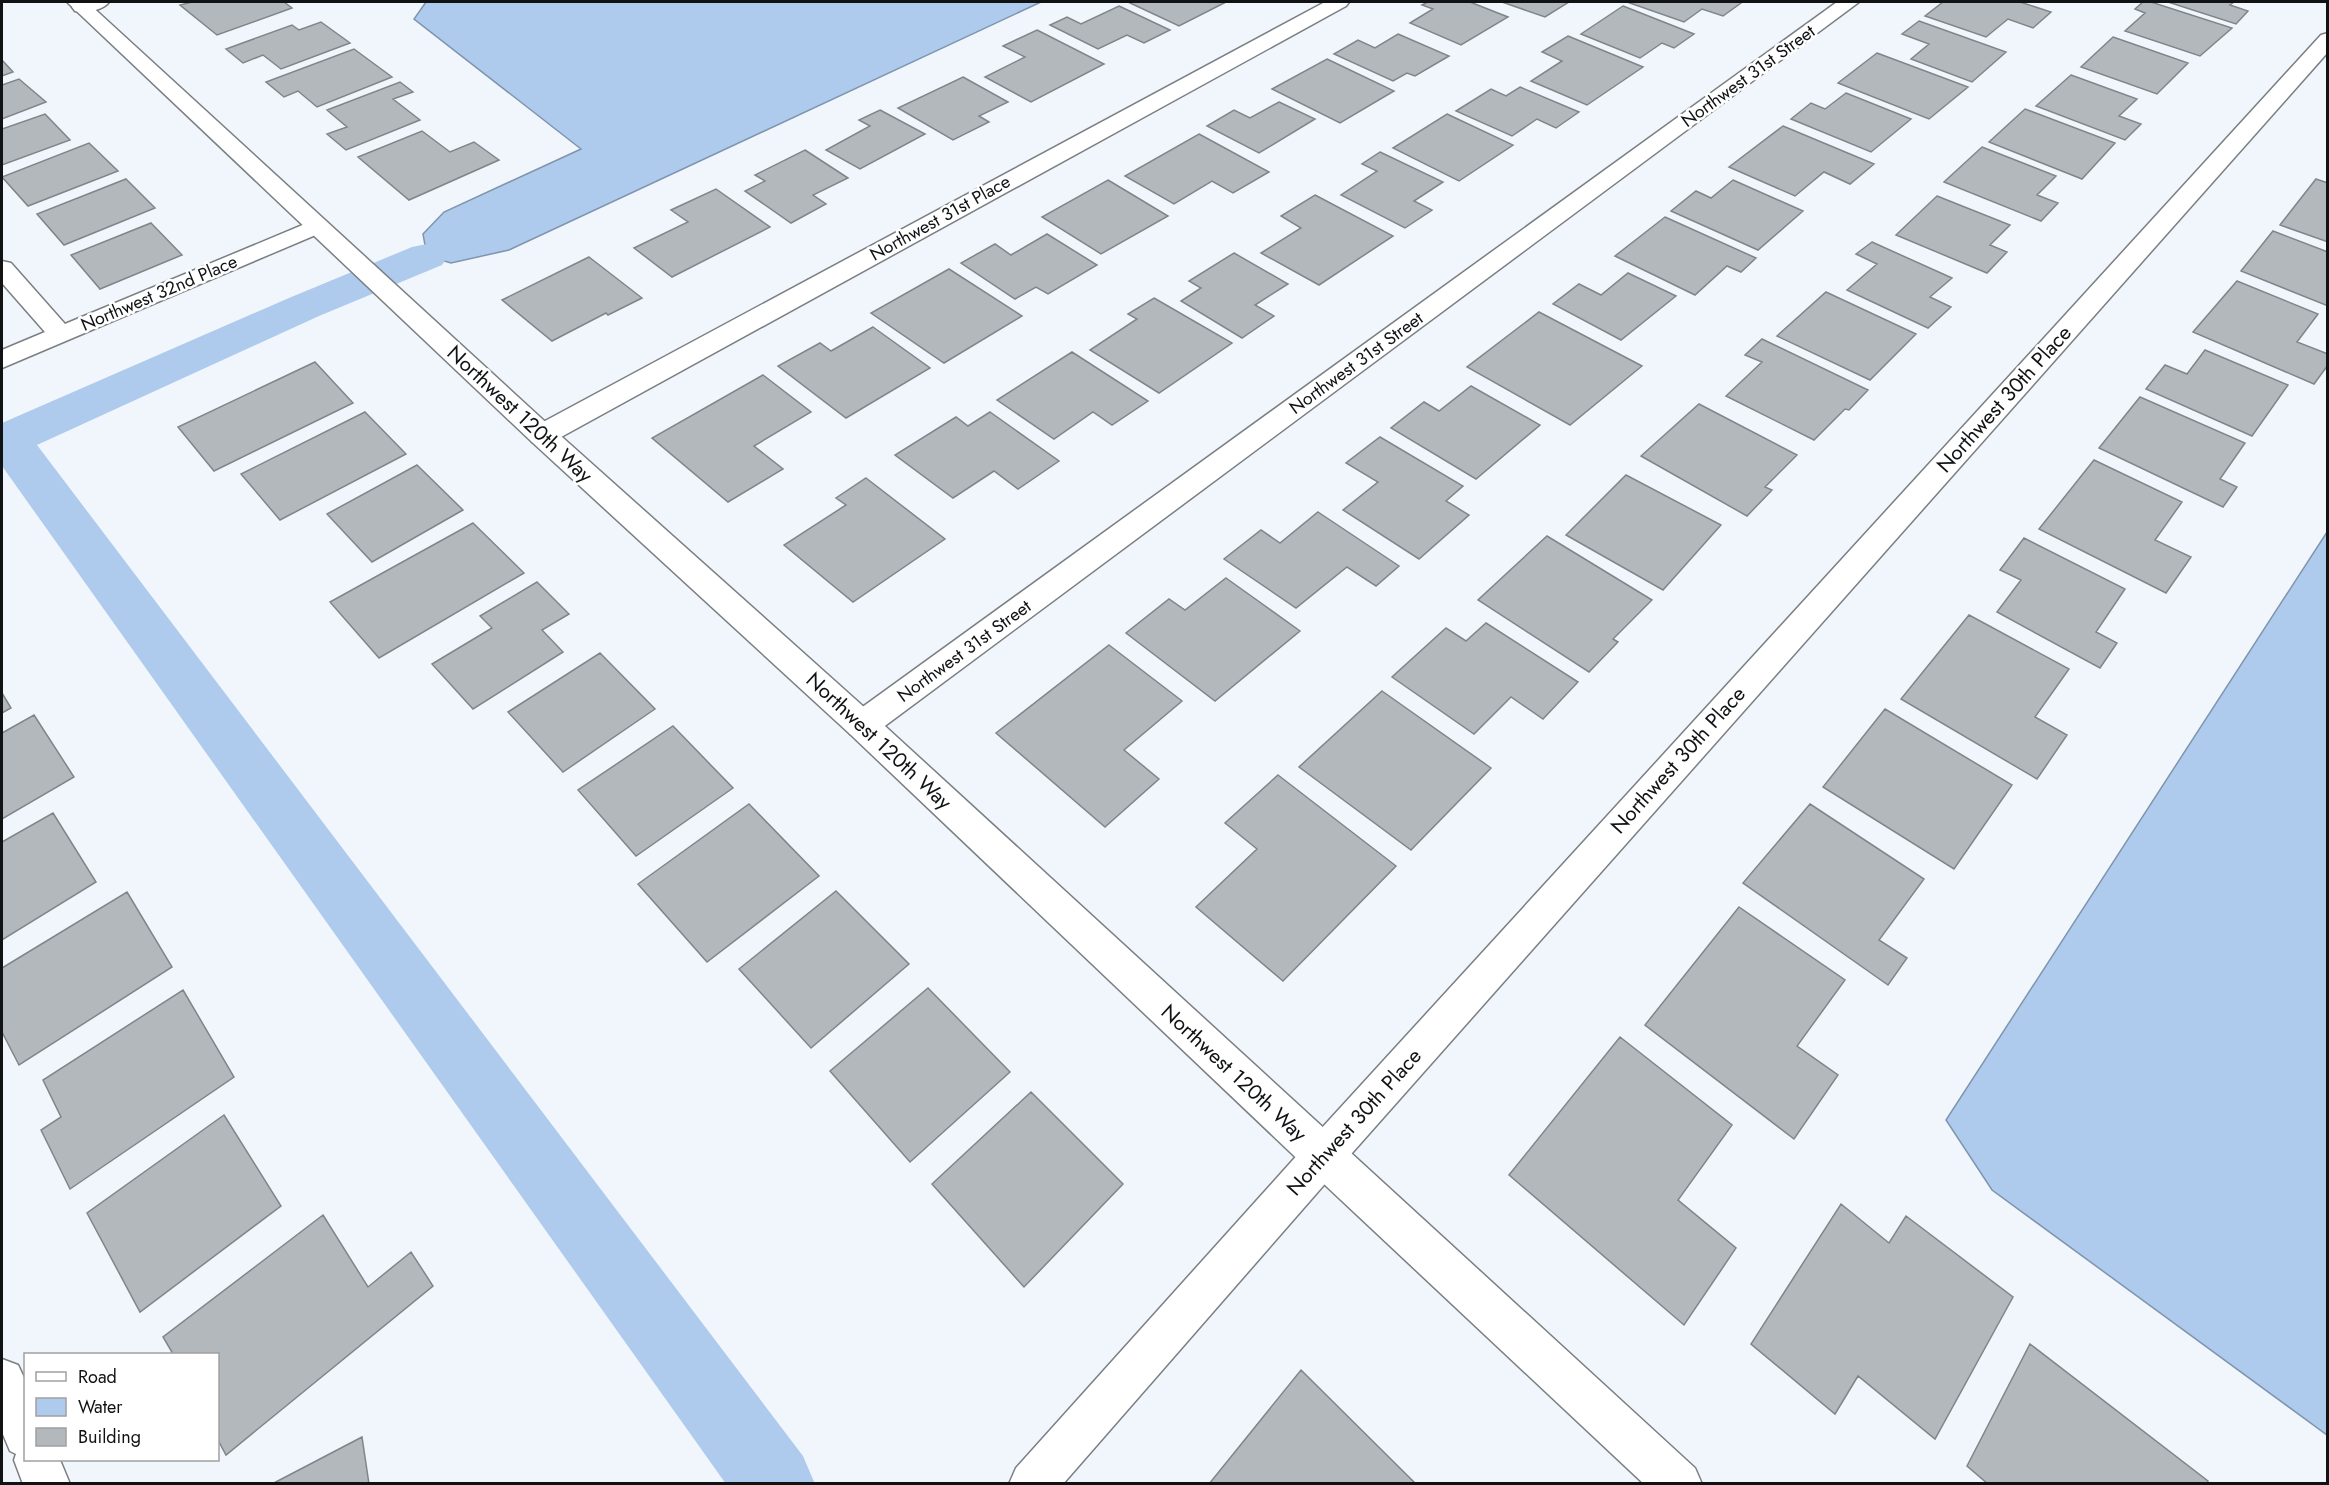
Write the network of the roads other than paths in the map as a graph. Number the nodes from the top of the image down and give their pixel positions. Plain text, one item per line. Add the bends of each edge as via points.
1 (1339, 2) edge
2 (1849, 2) edge
3 (86, 3) edge
4 (2328, 39) edge
5 (326, 234) junction
6 (2, 268) edge
7 (60, 334) junction
8 (2, 360) edge
9 (542, 435) junction
10 (862, 725) junction
11 (1323, 1156) junction
12 (2, 1381) edge
13 (24, 1430) edge
14 (37, 1461) edge
15 (47, 1484) edge
16 (1032, 1484) edge
17 (1679, 1484) edge

1 - 9 street, Northwest 31st Place
2 - 10 street, Northwest 31st Street
3 - 5 street, Northwest 120th Way
4 - 11 street, Northwest 30th Place
5 - 7 street, Northwest 32nd Place
5 - 9 street, Northwest 120th Way
6 - 7 street
7 - 8 street, Northwest 32nd Place
9 - 10 street, Northwest 120th Way
10 - 11 street, Northwest 120th Way
11 - 16 street, Northwest 30th Place
11 - 17 street, Northwest 120th Way
12 - 13 street
14 - 15 street

